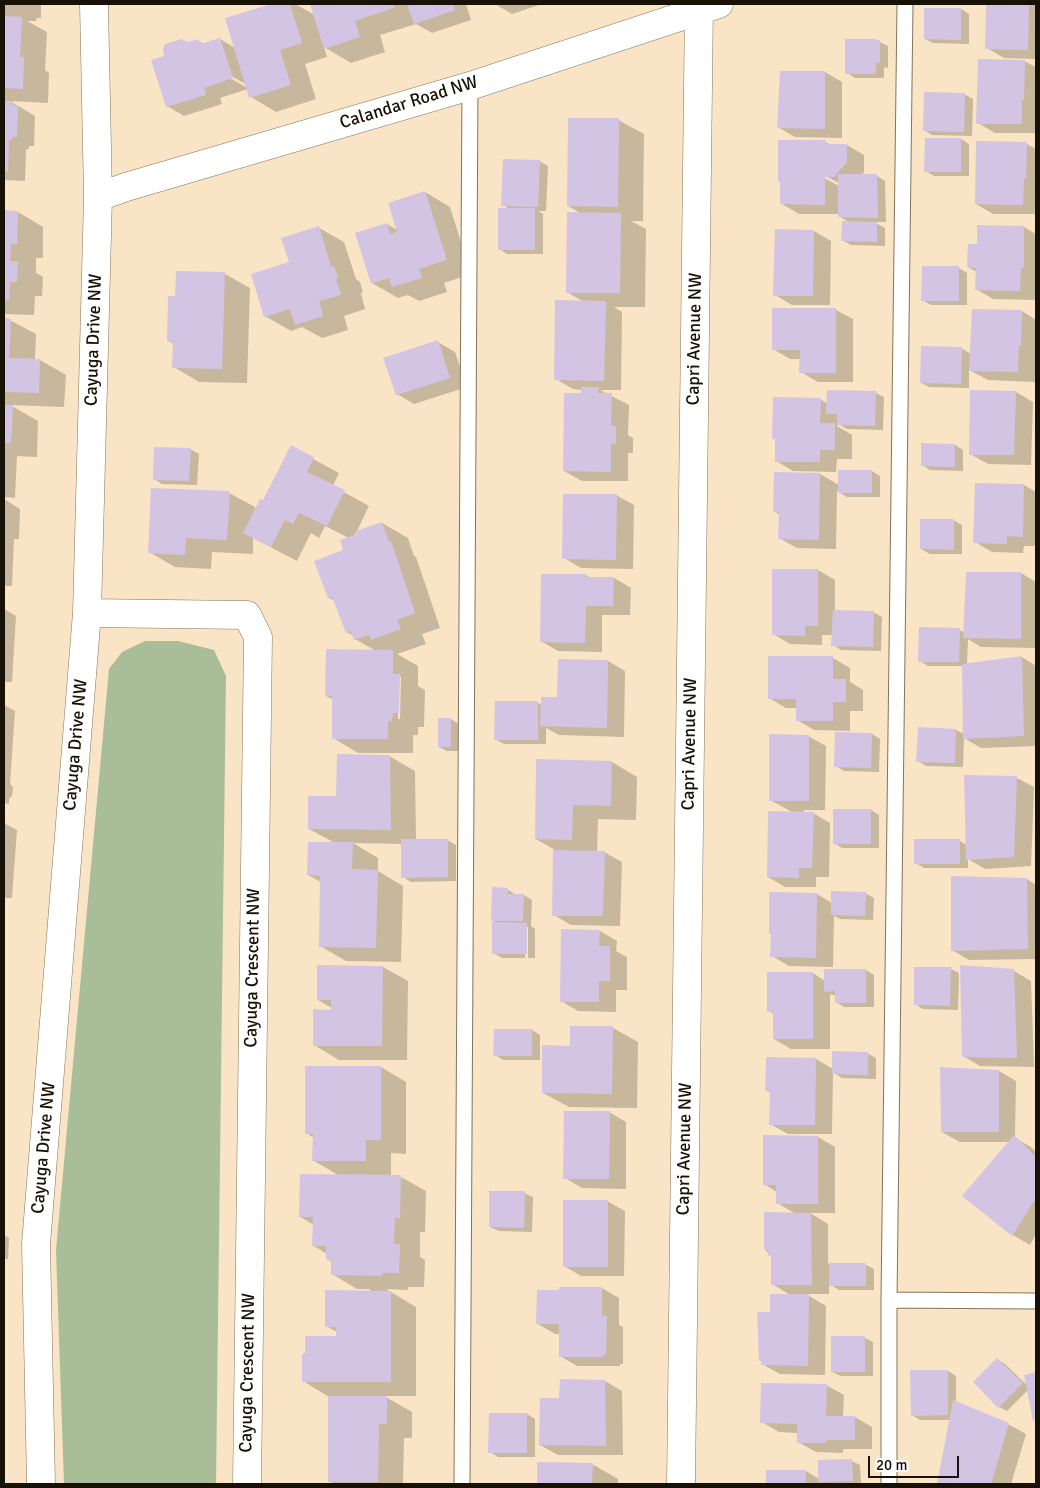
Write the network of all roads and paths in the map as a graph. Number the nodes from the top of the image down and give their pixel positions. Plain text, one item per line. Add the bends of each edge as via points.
1 (94, 4) edge
2 (905, 4) edge
3 (706, 6) edge
4 (470, 86) junction
5 (98, 197) junction
6 (87, 613) junction
7 (889, 1300) junction
8 (1036, 1301) edge
9 (42, 1484) edge
10 (247, 1484) edge
11 (462, 1484) edge
12 (681, 1484) edge
13 (889, 1484) edge

1 - 5 street, Cayuga Drive NW
2 - 7 lane
3 - 4 street, Calandar Road NW
3 - 12 street, Capri Avenue NW
4 - 5 street, Calandar Road NW
4 - 11 lane
5 - 6 street, Cayuga Drive NW
6 - 9 street, Cayuga Drive NW via 36,1244
6 - 10 street, Cayuga Crescent NW via 247,615 258,637
7 - 8 lane
7 - 13 lane

